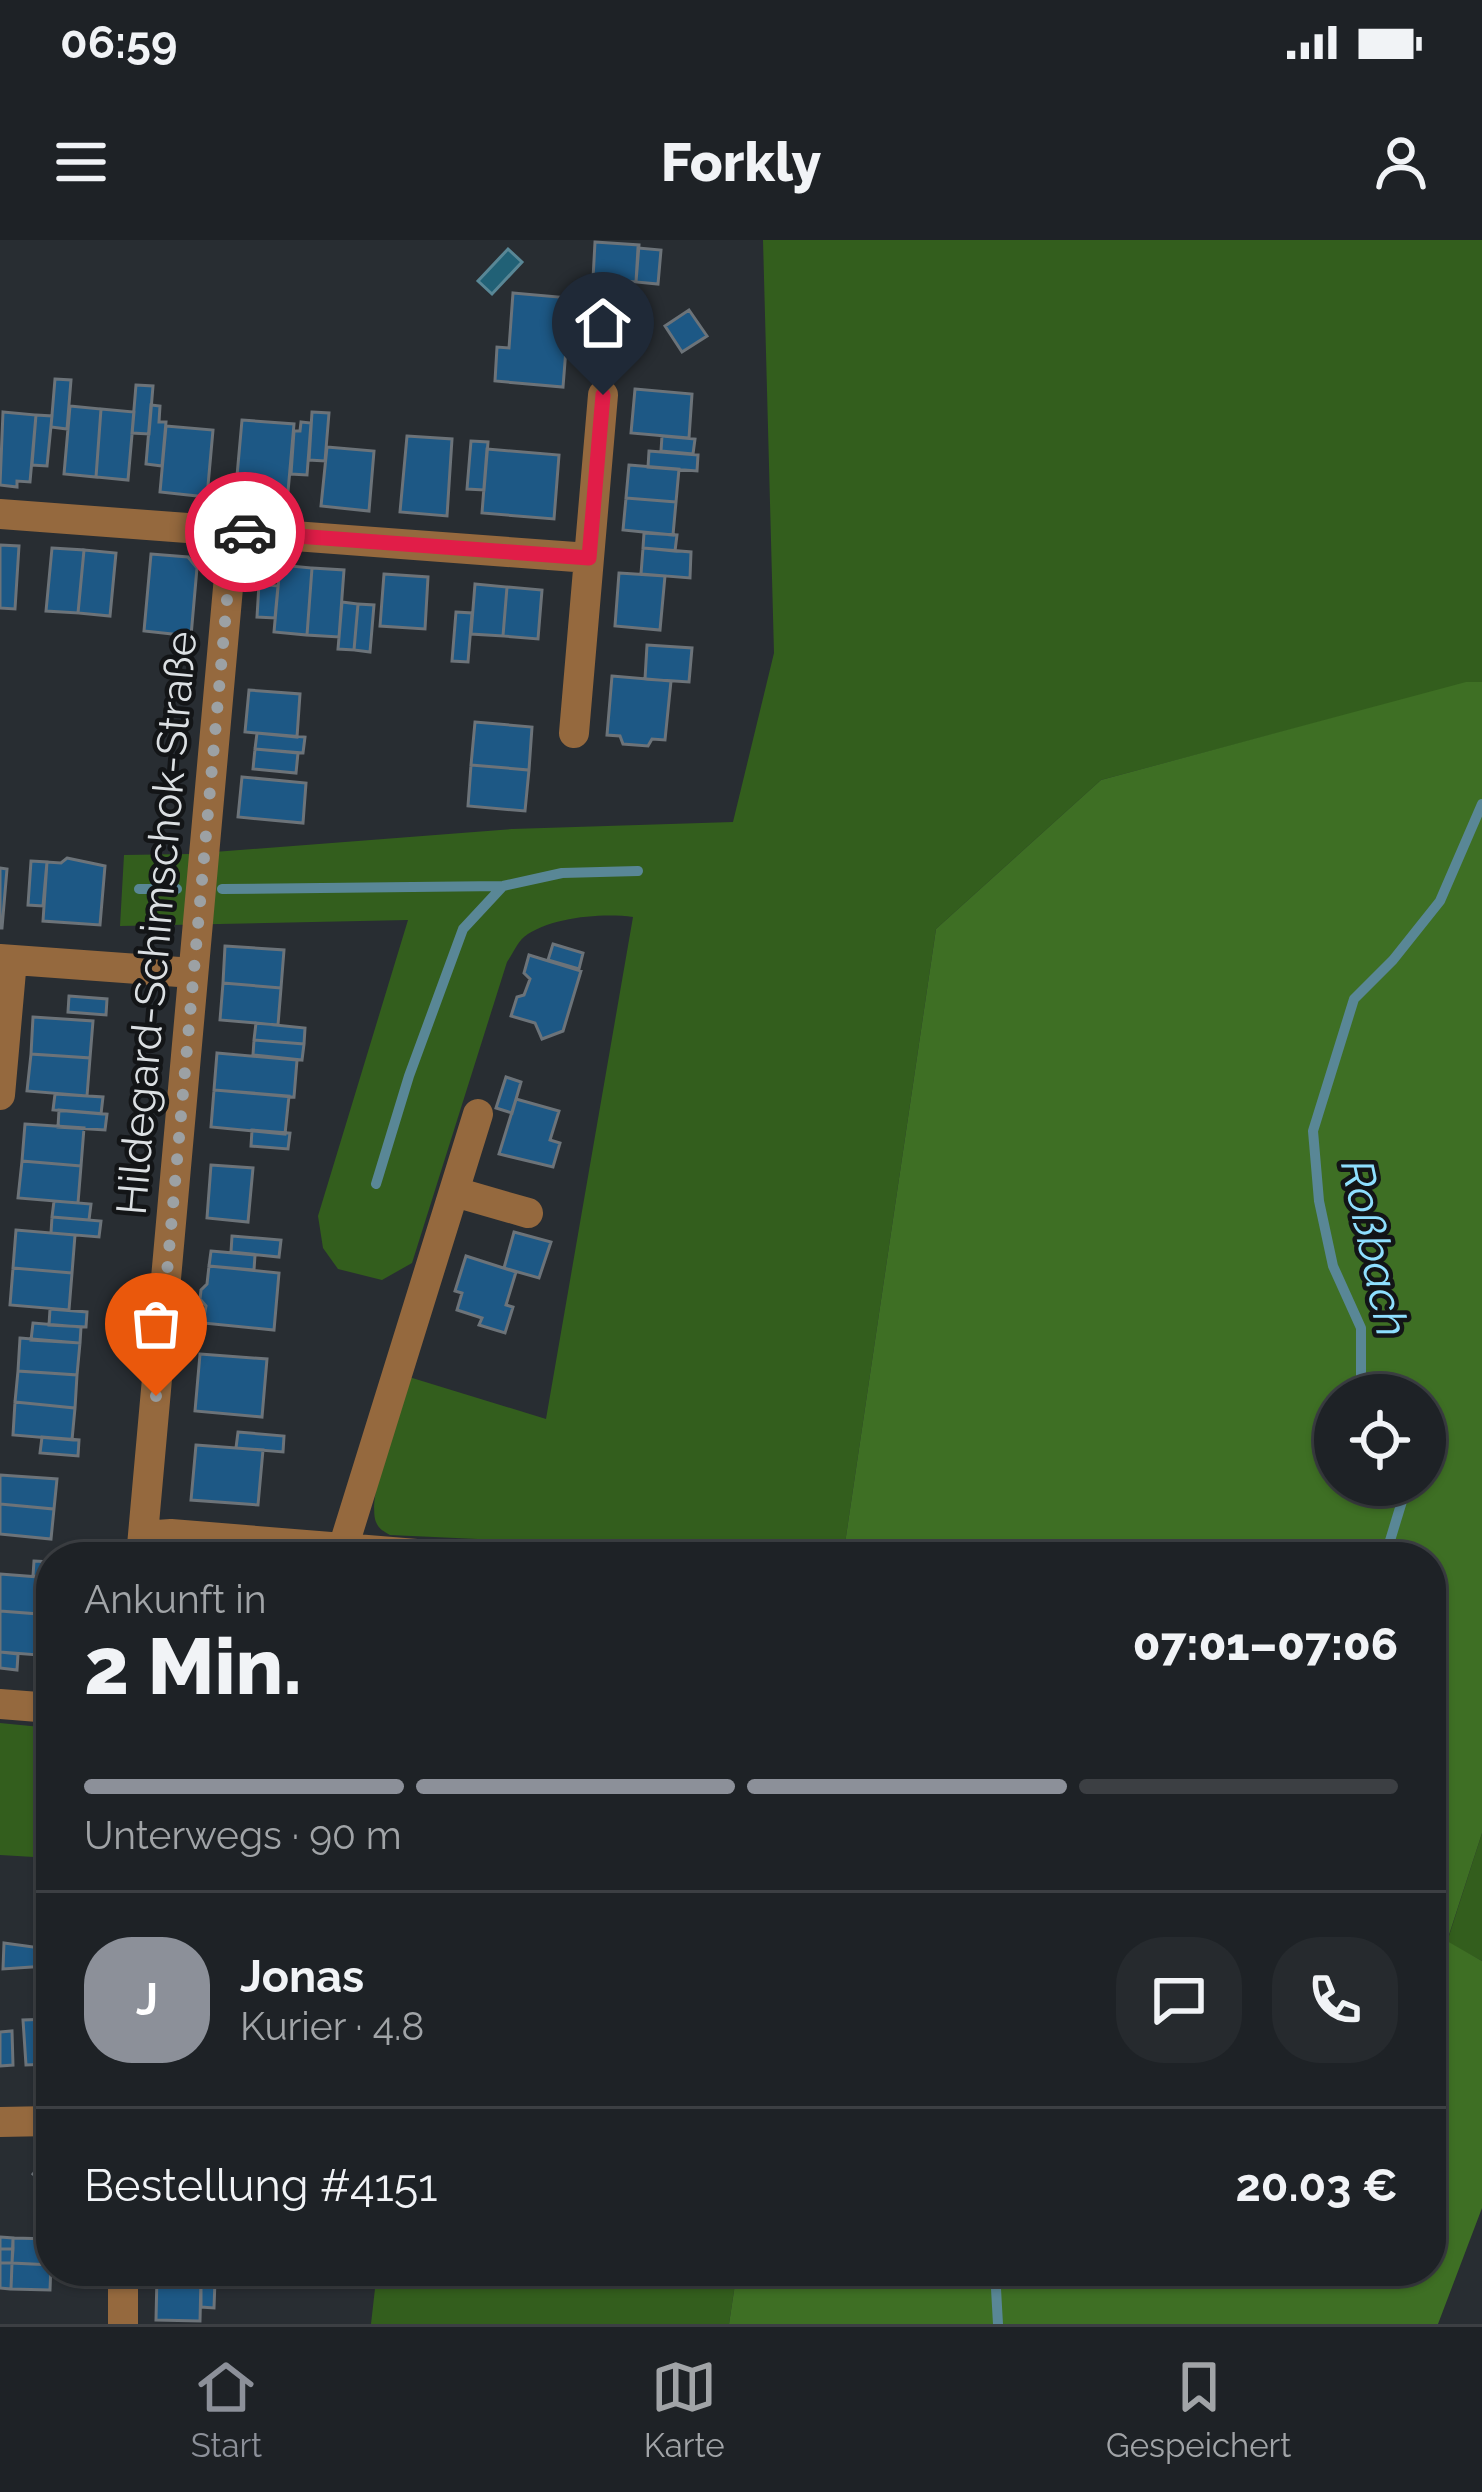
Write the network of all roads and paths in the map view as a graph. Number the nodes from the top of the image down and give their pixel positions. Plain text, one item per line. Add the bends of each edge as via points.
1 (603, 395) dead end
2 (0, 514) edge
3 (233, 532) junction
4 (589, 558) junction
5 (574, 733) dead end
6 (6, 960) edge
7 (193, 974) junction
8 (0, 1095) edge
9 (478, 1114) dead end
10 (455, 1192) junction
11 (528, 1213) dead end
12 (142, 1542) edge
13 (153, 1542) edge
14 (270, 1542) edge
15 (346, 1542) edge
16 (0, 1705) edge
17 (36, 1707) edge
18 (36, 2121) edge
19 (0, 2122) edge
20 (123, 2286) edge
21 (122, 2324) edge

1 - 4 street
2 - 3 street
3 - 4 street
3 - 7 street, Hildegard-Schimschok-Straße
4 - 5 street
6 - 7 street
6 - 8 street
7 - 12 street, Hildegard-Schimschok-Straße
9 - 10 street
10 - 11 street
10 - 15 street
13 - 14 street, Hildegard-Schimschok-Straße via 171,1534
16 - 17 street
18 - 19 street
20 - 21 street

